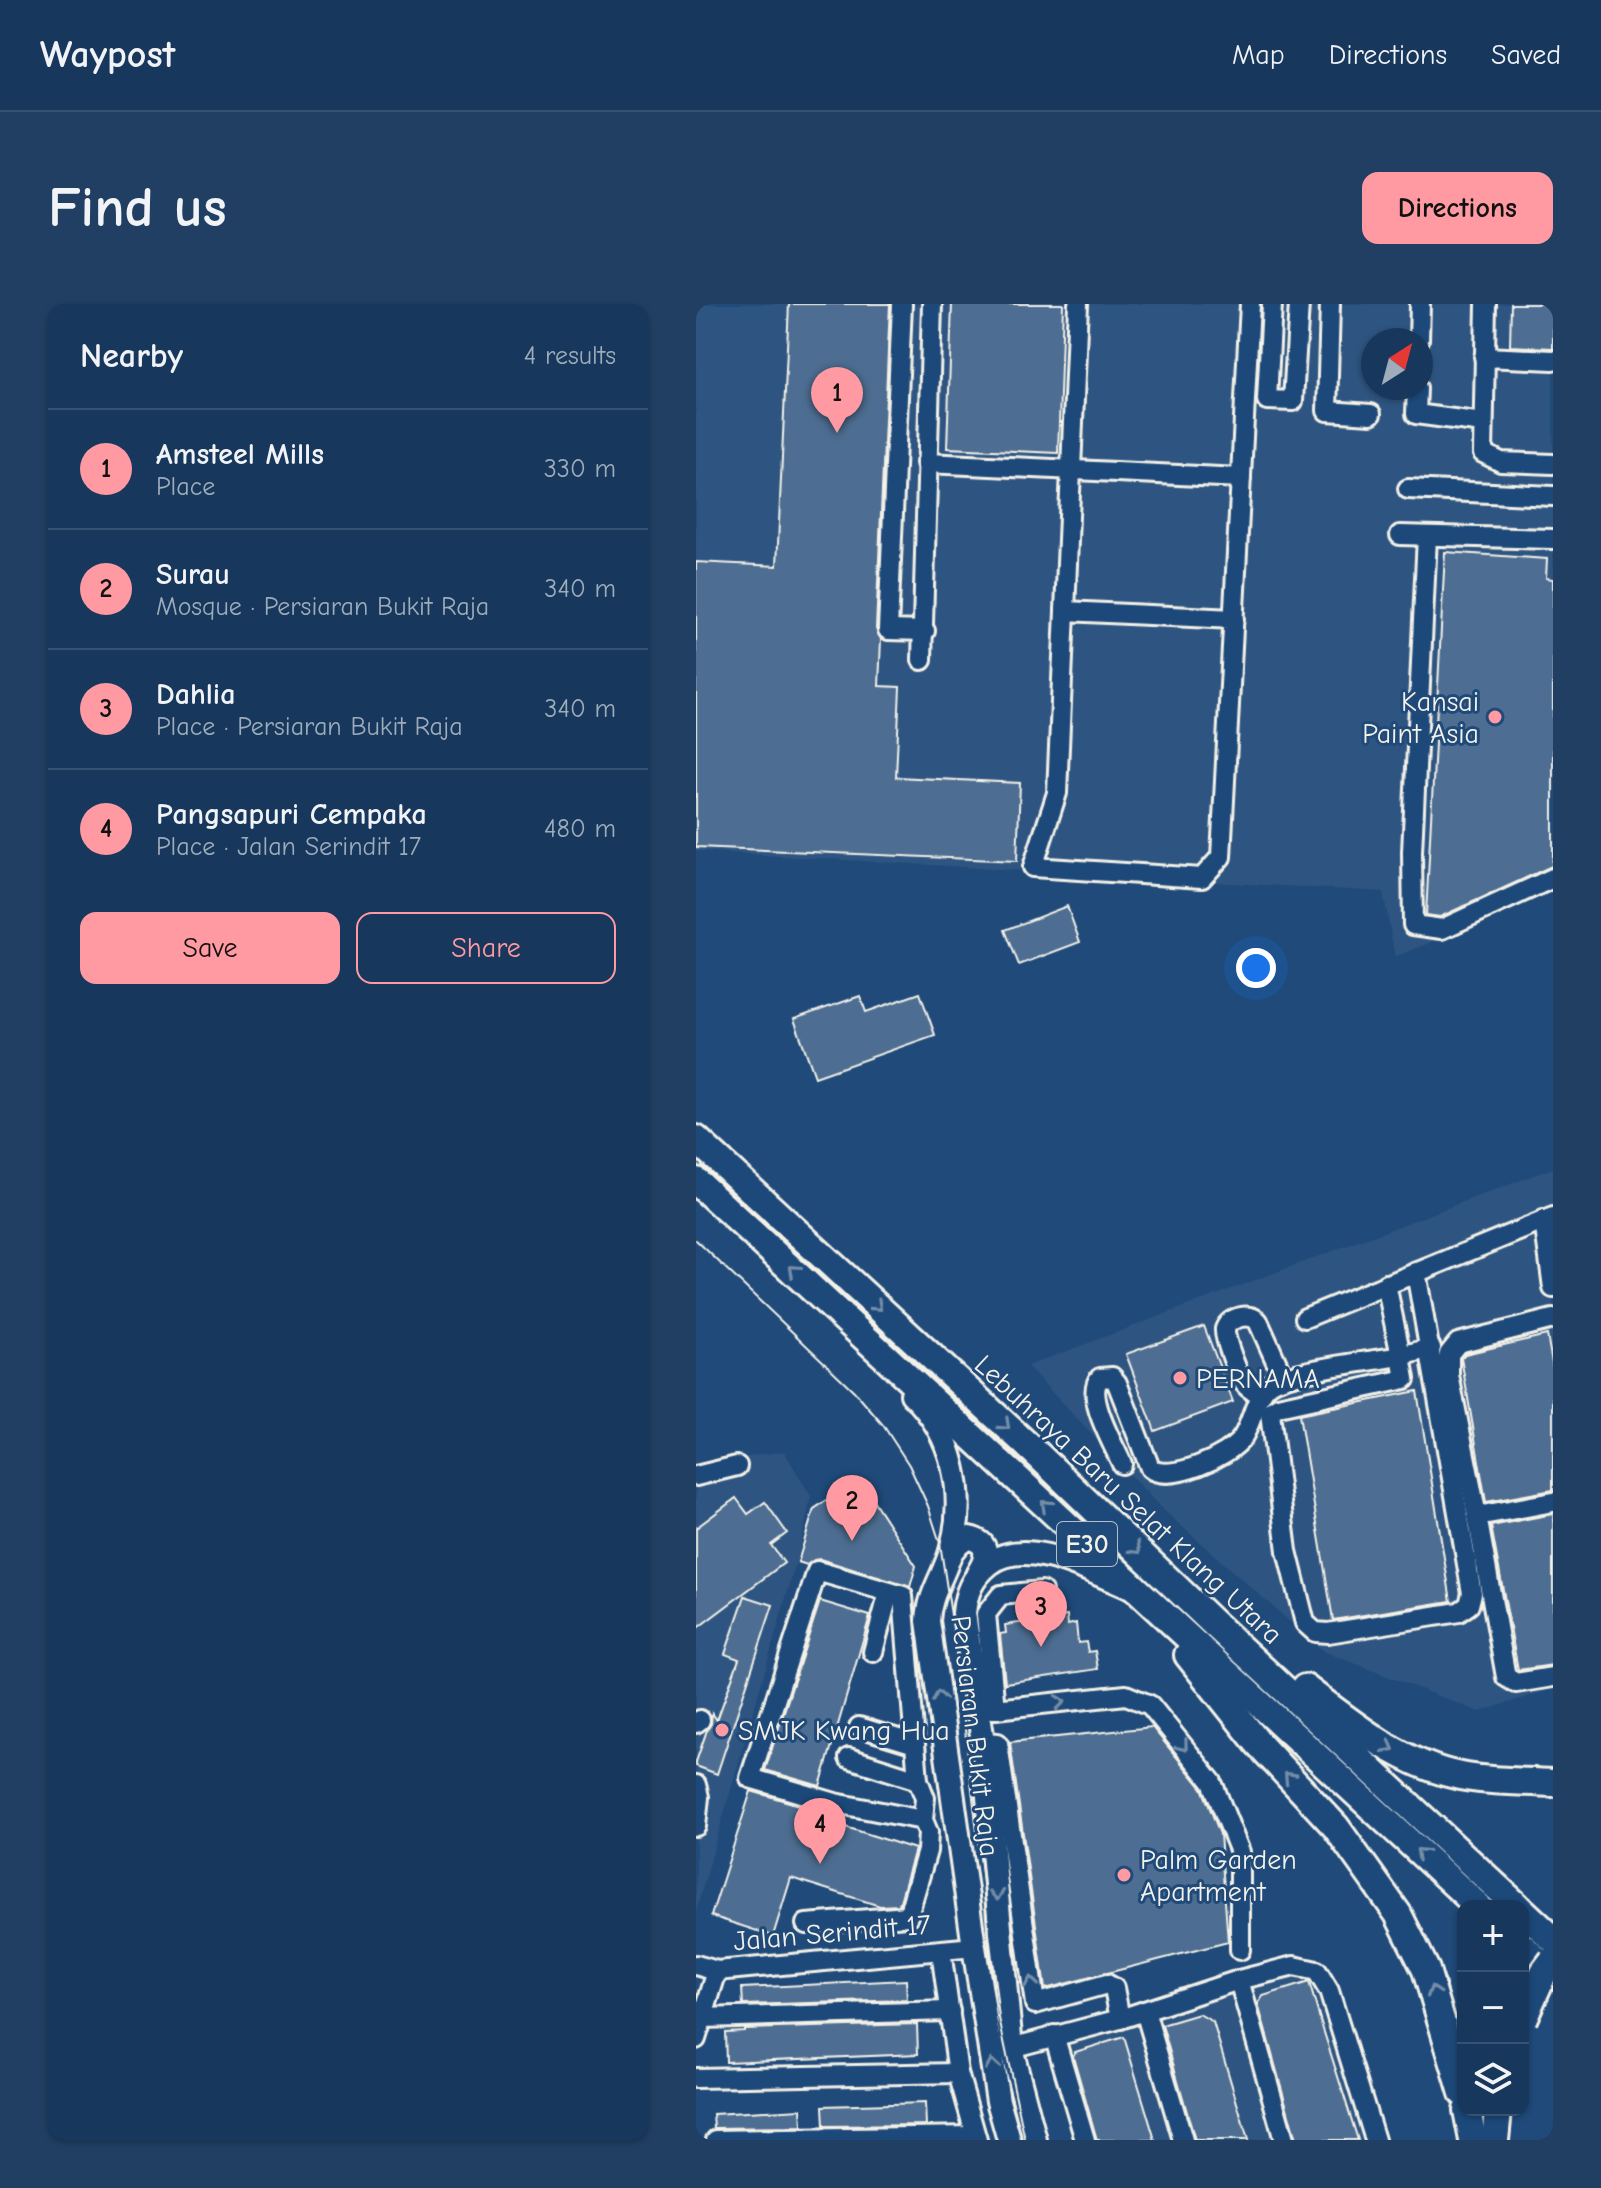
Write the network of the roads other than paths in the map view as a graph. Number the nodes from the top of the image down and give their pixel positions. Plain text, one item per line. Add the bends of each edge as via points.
1 (902, 304) edge
2 (932, 304) edge
3 (1078, 304) edge
4 (1250, 304) edge
5 (1272, 304) edge
6 (1299, 304) edge
7 (1330, 304) edge
8 (1420, 304) edge
9 (1486, 304) edge
10 (1419, 328) edge
11 (1484, 357) junction
12 (1553, 360) edge
13 (1417, 400) edge
14 (1371, 414) dead end
15 (1483, 423) junction
16 (926, 463) junction
17 (1553, 464) edge
18 (1071, 470) junction
19 (1241, 478) junction
20 (1408, 489) dead end
21 (1553, 496) edge
22 (1400, 535) dead end
23 (1427, 536) junction
24 (1553, 539) edge
25 (1065, 611) junction
26 (1234, 619) junction
27 (925, 631) junction
28 (922, 660) dead end
29 (1553, 878) edge
30 (696, 1139) edge
31 (696, 1181) edge
32 (1549, 1218) edge
33 (1416, 1272) junction
34 (1386, 1284) junction
35 (1553, 1288) edge
36 (820, 1293) junction
37 (1305, 1318) dead end
38 (1553, 1319) edge
39 (1431, 1348) junction
40 (1401, 1356) junction
41 (1434, 1372) junction
42 (1283, 1377) junction
43 (1405, 1379) junction
44 (1261, 1395) junction
45 (1122, 1464) dead end
46 (737, 1466) dead end
47 (696, 1476) edge
48 (1553, 1502) edge
49 (1477, 1516) junction
50 (951, 1552) junction
51 (977, 1574) junction
52 (1136, 1590) junction
53 (1042, 1591) dead end
54 (889, 1592) junction
55 (1211, 1621) junction
56 (873, 1652) dead end
57 (1553, 1677) edge
58 (986, 1709) junction
59 (859, 1727) dead end
60 (983, 1742) junction
61 (915, 1744) junction
62 (849, 1758) dead end
63 (918, 1780) junction
64 (1553, 1783) edge
65 (696, 1785) edge
66 (925, 1798) junction
67 (953, 1798) junction
68 (923, 1820) junction
69 (696, 1826) edge
70 (1472, 1900) edge
71 (1511, 1900) edge
72 (1529, 1917) edge
73 (806, 1924) dead end
74 (1553, 1939) edge
75 (974, 1947) junction
76 (1240, 1950) dead end
77 (941, 1951) junction
78 (1529, 1953) edge
79 (1553, 1960) edge
80 (696, 1965) edge
81 (717, 1971) junction
82 (1553, 1975) edge
83 (1239, 1980) junction
84 (1529, 2006) edge
85 (950, 2011) junction
86 (1145, 2011) junction
87 (702, 2018) junction
88 (1120, 2019) junction
89 (1054, 2035) junction
90 (696, 2039) edge
91 (1011, 2048) junction
92 (958, 2073) junction
93 (1457, 2073) edge
94 (696, 2078) edge
95 (1468, 2116) edge
96 (1497, 2116) edge
97 (976, 2138) edge
98 (716, 2140) edge
99 (1009, 2140) edge
100 (1035, 2140) edge
101 (1085, 2140) edge
102 (1183, 2140) edge
103 (1284, 2140) edge
104 (1375, 2140) edge
105 (1473, 2140) edge
106 (1495, 2140) edge

1 - 27 street via 888,630
2 - 16 street
3 - 18 street
4 - 19 street
5 - 6 street via 1267,400 1293,401
7 - 14 street via 1327,411
8 - 10 street
9 - 11 street
11 - 12 street
11 - 15 street
13 - 15 street via 1416,414
15 - 17 street via 1483,453 1501,462
16 - 18 street
16 - 27 street
18 - 19 street
18 - 25 street
19 - 26 street
20 - 21 street
22 - 23 street
23 - 24 street
23 - 29 street via 1413,925 1442,929
25 - 26 street
25 - 26 street via 1057,793 1033,867 1202,878 1221,857
27 - 28 street
30 -> 55 highway, Lebuhraya Baru Selat Klang Utara / E30
36 -> 31 highway, E30
32 - 33 street
32 - 35 street
33 - 34 street
33 - 39 street
34 - 37 street
34 - 40 street
36 - 50 main road, Persiaran Bukit Raja via 942,1431 958,1511
52 -> 36 highway, E30
38 - 49 street via 1458,1343 1449,1354
39 - 40 street
39 - 41 street
40 - 42 street
40 - 43 street
41 - 43 street
41 - 43 street via 1472,1593 1469,1605 1459,1612 1315,1632 1305,1623 1287,1551 1270,1413
42 - 44 street
42 - 44 street via 1254,1316 1228,1324 1226,1338 1242,1379
44 - 45 street via 1240,1442 1223,1454 1164,1475 1150,1468 1117,1383 1112,1377 1100,1378 1094,1399
46 - 47 street
48 - 49 street
49 - 57 street via 1506,1677 1516,1683
50 - 51 main road via 969,1538 982,1544 986,1559
67 -> 50 main road, Persiaran Bukit Raja via 928,1621 933,1591
51 - 52 main road, Persiaran Bukit Raja via 1010,1553 1048,1555
51 - 58 main road, Persiaran Bukit Raja via 964,1613
70 -> 52 highway, E30
93 -> 52 highway, E30 via 1426,1970 1398,1914 1336,1827 1258,1743
53 - 58 street via 1001,1595 986,1614
54 - 56 street
54 - 61 street via 903,1596
54 - 68 street via 817,1571 750,1778 835,1803
55 -> 64 highway via 1362,1732 1415,1761 1460,1776
55 - 71 highway, Lebuhraya Baru Selat Klang Utara / E30
58 - 60 main road, Persiaran Bukit Raja
58 -> 76 street via 1126,1695 1150,1705 1212,1782 1240,1852
59 - 61 street
88 -> 60 street via 1114,1988 1107,1984 1035,2004 998,1743
60 -> 91 main road, Persiaran Bukit Raja
61 - 63 street
62 - 63 street
63 - 66 street
65 - 69 street
66 - 67 street
66 - 68 street
67 - 75 main road, Persiaran Bukit Raja
68 - 73 street via 927,1851 908,1916
72 - 74 highway
75 - 77 street, Jalan Serindit 17
99 -> 75 main road, Persiaran Bukit Raja
77 - 81 street, Jalan Serindit 17
77 - 85 street
78 - 82 highway
79 - 84 highway, bridge
80 - 81 street, Jalan Serindit 17
81 - 87 street
83 - 86 street
83 - 103 street
83 - 104 street via 1294,1966 1317,1971 1329,1991
85 - 87 street
85 - 92 street
86 - 88 street
86 - 102 street
87 - 90 street
88 - 89 street
89 - 91 street
89 - 101 street
91 - 100 main road, Persiaran Bukit Raja
92 - 94 street
92 - 97 street
95 - 105 highway
96 - 106 highway
97 - 98 street

